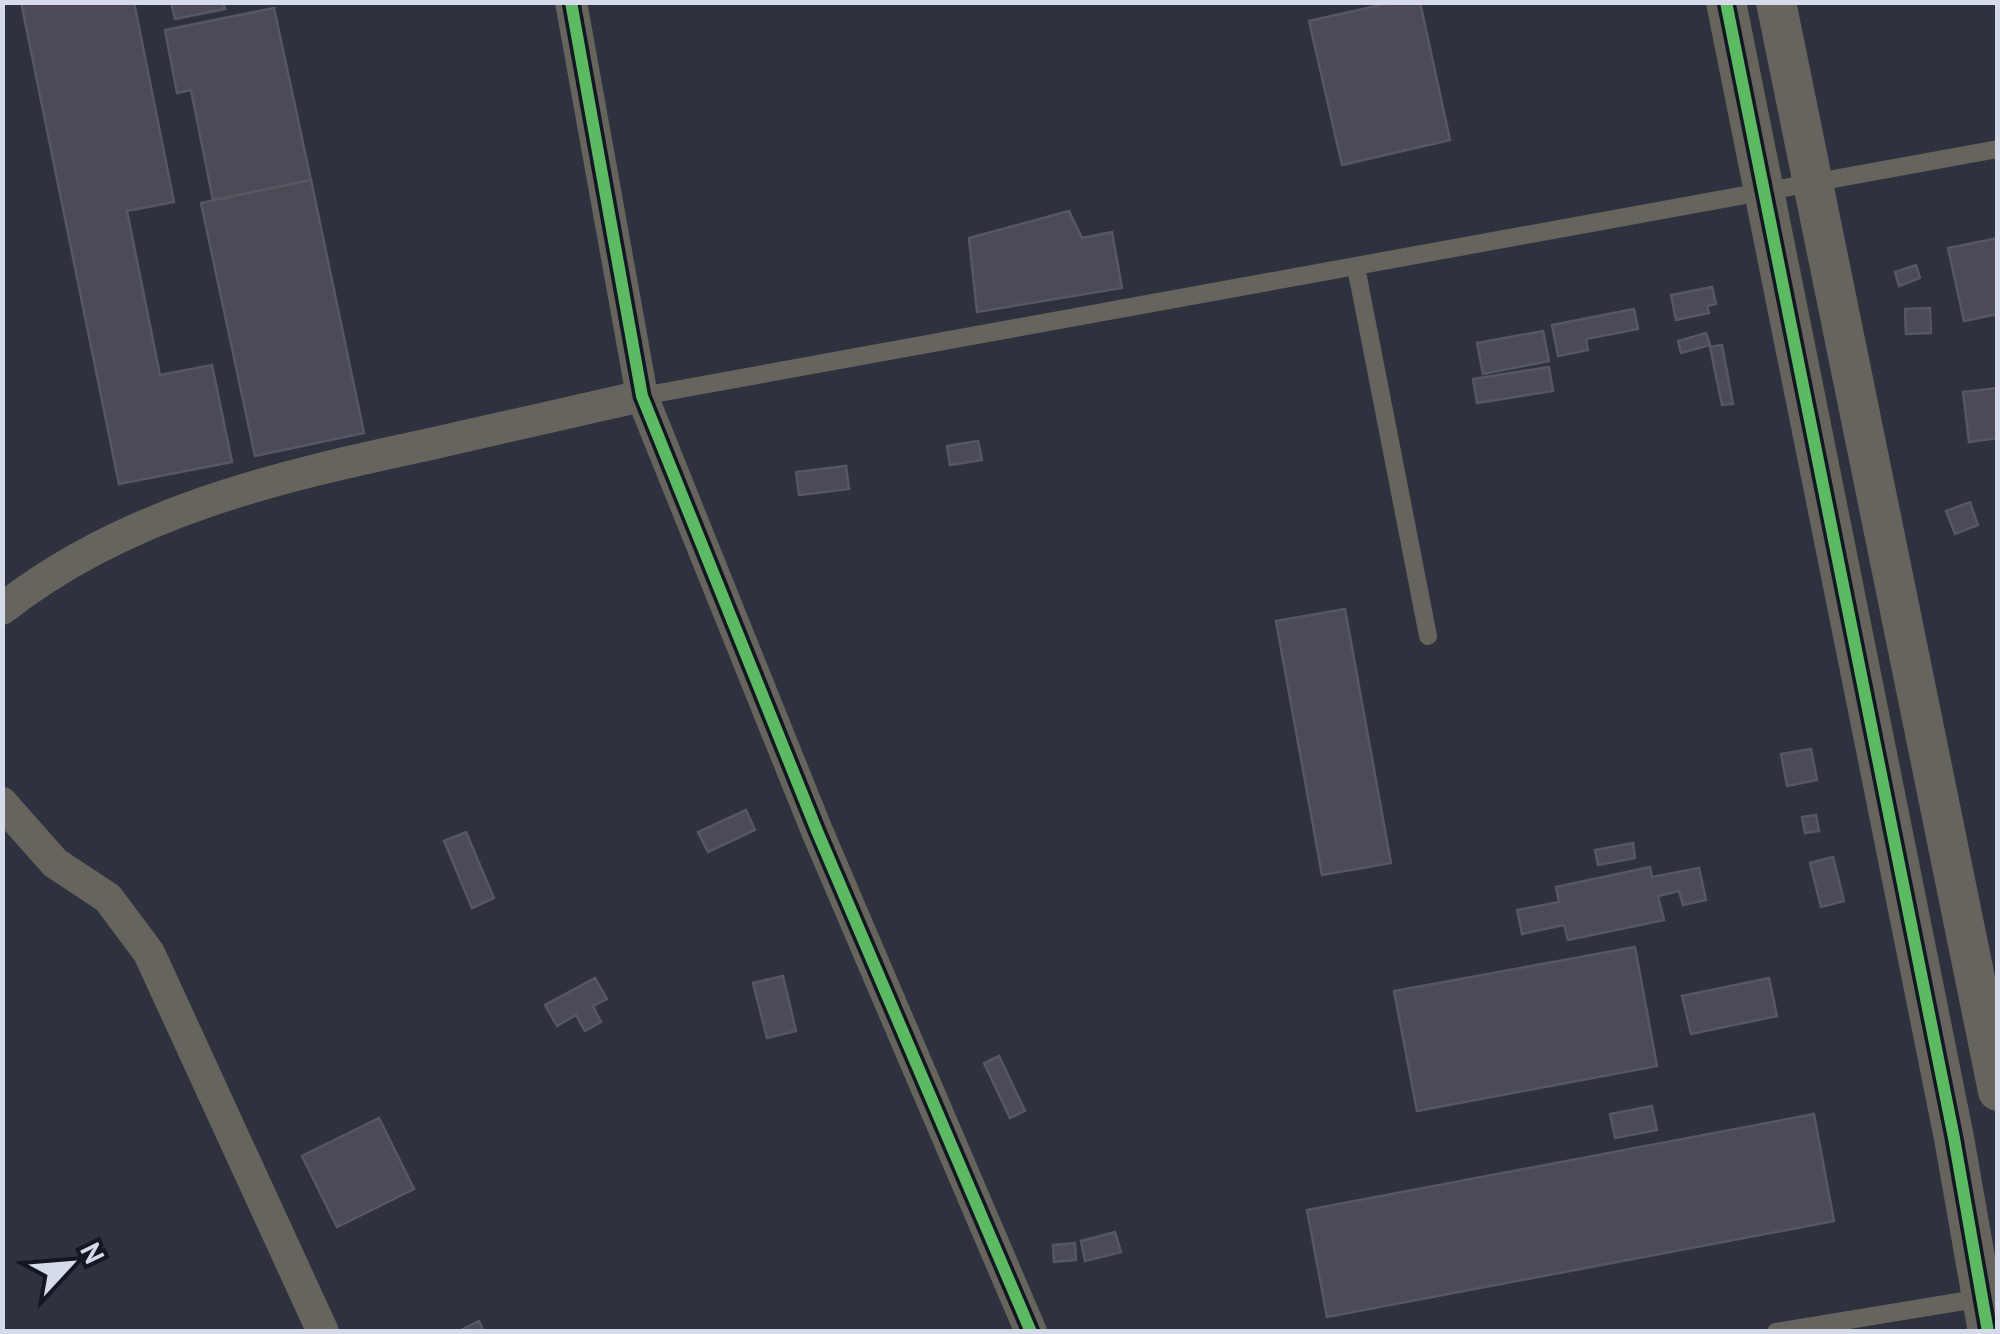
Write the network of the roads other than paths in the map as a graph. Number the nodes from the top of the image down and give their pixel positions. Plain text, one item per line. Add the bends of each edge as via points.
1 (571, 2) edge
2 (1726, 2) edge
3 (1776, 2) edge
4 (1998, 149) edge
5 (1814, 185) junction
6 (1766, 194) junction
7 (1356, 268) junction
8 (642, 396) junction
9 (2, 609) edge
10 (1428, 636) dead end
11 (2, 803) edge
12 (1987, 986) edge
13 (1998, 1091) edge
14 (1990, 1308) edge
15 (324, 1332) edge
16 (1031, 1332) edge
17 (1776, 1332) edge

1 - 8 street
2 - 6 street
3 - 5 street
4 - 5 lane
5 - 6 lane
5 - 12 street
6 - 7 lane
6 - 14 street
7 - 8 lane
7 - 10 lane
8 - 9 street via 286,475 136,527 49,572
8 - 16 street via 817,831
11 - 15 street via 55,863 108,898 150,953
12 - 13 street
14 - 17 lane

